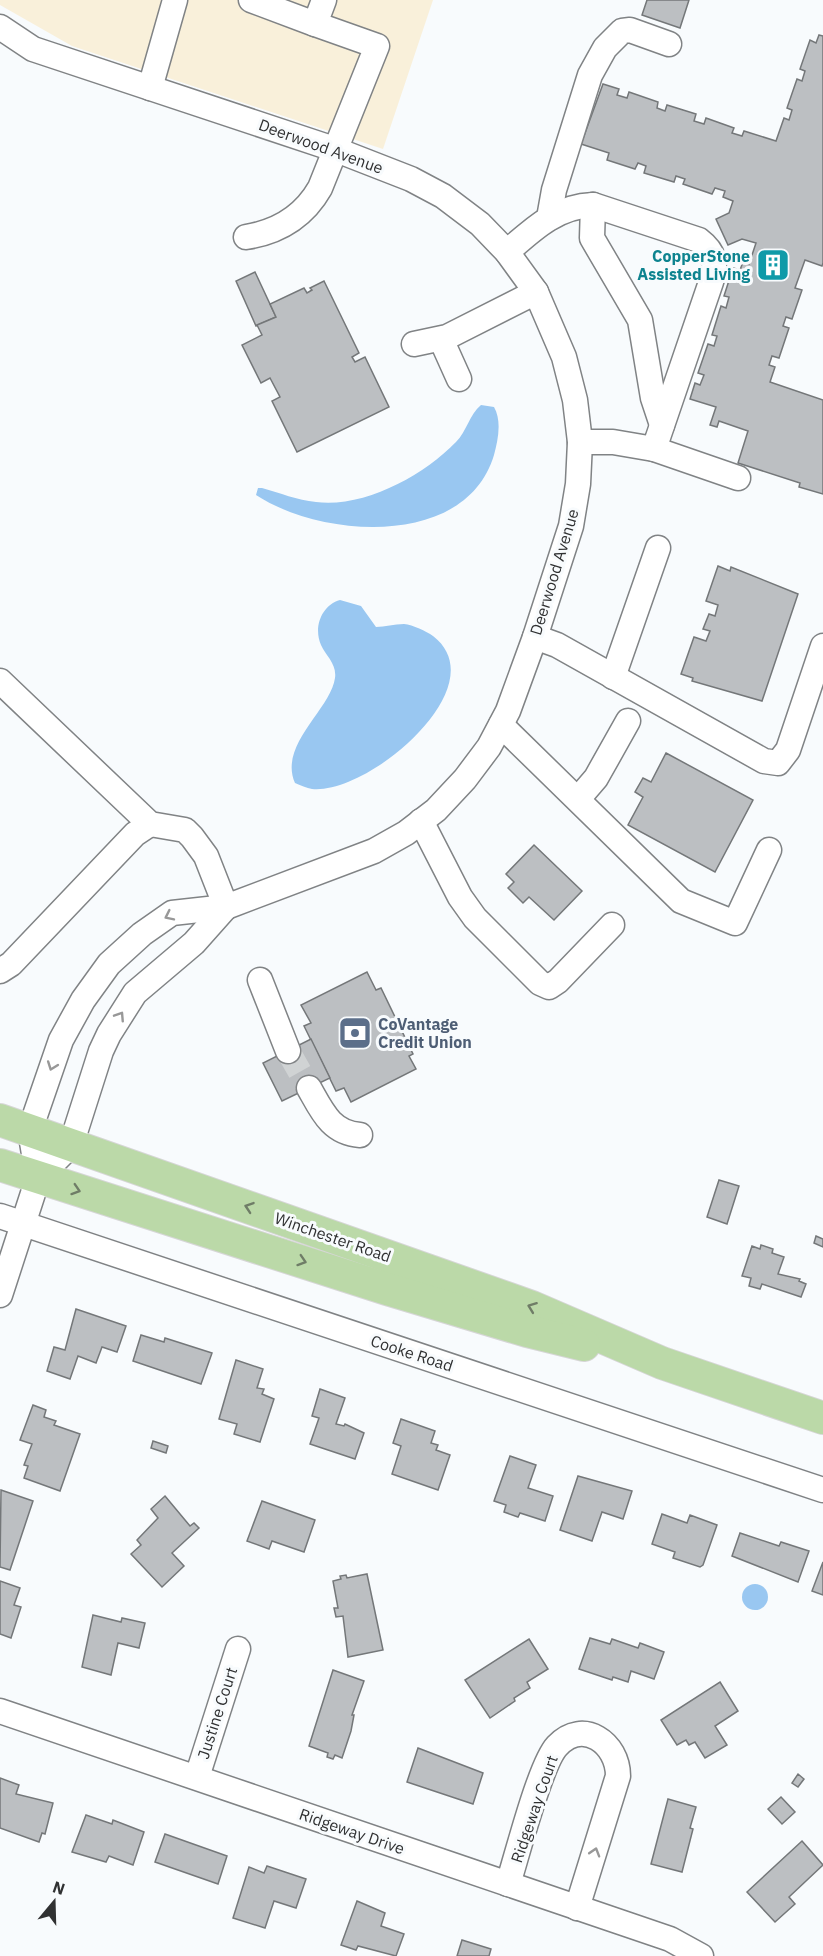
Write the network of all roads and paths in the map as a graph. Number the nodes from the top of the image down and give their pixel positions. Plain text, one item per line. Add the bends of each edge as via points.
1 (175, 0) edge
2 (251, 0) edge
3 (324, 0) edge
4 (315, 24) junction
5 (0, 27) edge
6 (669, 44) dead end
7 (0, 48) edge
8 (33, 49) junction
9 (150, 88) junction
10 (334, 149) junction
11 (593, 205) junction
12 (549, 218) junction
13 (246, 237) dead end
14 (507, 252) junction
15 (536, 292) junction
16 (441, 339) junction
17 (414, 344) dead end
18 (459, 379) dead end
19 (662, 425) junction
20 (580, 442) junction
21 (654, 449) junction
22 (738, 478) dead end
23 (658, 548) dead end
24 (535, 637) junction
25 (823, 646) edge
26 (613, 677) junction
27 (0, 681) edge
28 (628, 721) dead end
29 (501, 725) junction
30 (578, 799) junction
31 (421, 821) junction
32 (150, 824) junction
33 (769, 850) dead end
34 (226, 907) junction
35 (612, 926) dead end
36 (0, 971) edge
37 (260, 980) dead end
38 (288, 1051) tunnel mouth
39 (309, 1088) tunnel mouth
40 (0, 1120) edge
41 (30, 1130) junction
42 (360, 1135) dead end
43 (70, 1144) junction
44 (0, 1165) edge
45 (38, 1178) junction
46 (0, 1216) edge
47 (24, 1223) junction
48 (0, 1295) edge
49 (663, 1363) junction
50 (823, 1418) edge
51 (823, 1490) edge
52 (238, 1650) dead end
53 (0, 1712) edge
54 (197, 1778) junction
55 (508, 1884) junction
56 (577, 1908) junction
57 (701, 1956) edge

1 - 9 street
2 - 4 street
3 - 4 street
4 - 10 street via 376,46
5 - 8 street, Deerwood Avenue
6 - 12 street via 630,30 622,31 605,48 590,75
7 - 8 street, Deerwood Avenue
8 - 9 street, Deerwood Avenue
9 - 10 street, Deerwood Avenue
10 - 13 street via 320,188 300,215 265,234
10 - 14 street, Deerwood Avenue via 443,196 480,224
11 - 12 street via 571,208
11 - 19 street via 592,238 640,320 653,398
11 - 19 street via 699,240 714,259 711,282
12 - 14 street
14 - 15 street, Deerwood Avenue
15 - 16 street
15 - 20 street, Deerwood Avenue via 564,357
16 - 17 street
16 - 18 street
19 - 21 street
20 - 21 street via 614,442
20 - 24 street, Deerwood Avenue via 571,526
21 - 22 street
23 - 26 street
24 - 26 street
24 - 29 street, Deerwood Avenue
25 - 26 street via 788,750 778,763 764,761
27 - 32 street
28 - 30 street via 596,778
29 - 30 street
29 - 31 street, Deerwood Avenue via 465,779
30 - 33 street via 681,901 735,923
31 - 34 street, Deerwood Avenue via 374,851
31 - 35 street via 470,911 540,983 549,987 558,981
32 - 34 street via 184,830 200,844
32 - 36 street via 135,834
34 -> 41 street, Deerwood Avenue via 172,913 108,964 61,1040
43 -> 34 street, Deerwood Avenue via 101,1051 119,1017 135,993 194,943
37 - 38 street
39 - 42 street via 327,1120 337,1128
40 - 41 main road, Winchester Road
41 - 43 main road, Winchester Road
41 - 45 street, Deerwood Avenue
43 - 45 street, Deerwood Avenue
49 -> 43 main road, Winchester Road via 532,1307
44 - 45 main road, Winchester Road
45 - 47 street
45 -> 49 main road, Winchester Road via 527,1331
46 - 47 street, Cooke Road
47 - 48 street
47 - 51 street, Cooke Road
49 - 50 main road, Winchester Road
52 - 54 street, Justine Court
53 - 54 street, Ridgeway Drive
54 - 55 street, Ridgeway Drive
55 - 56 street, Ridgeway Drive
56 -> 55 street, Ridgeway Court via 618,1776 618,1762 611,1748 591,1736 566,1738 548,1758
56 - 57 street, Ridgeway Drive via 670,1939

